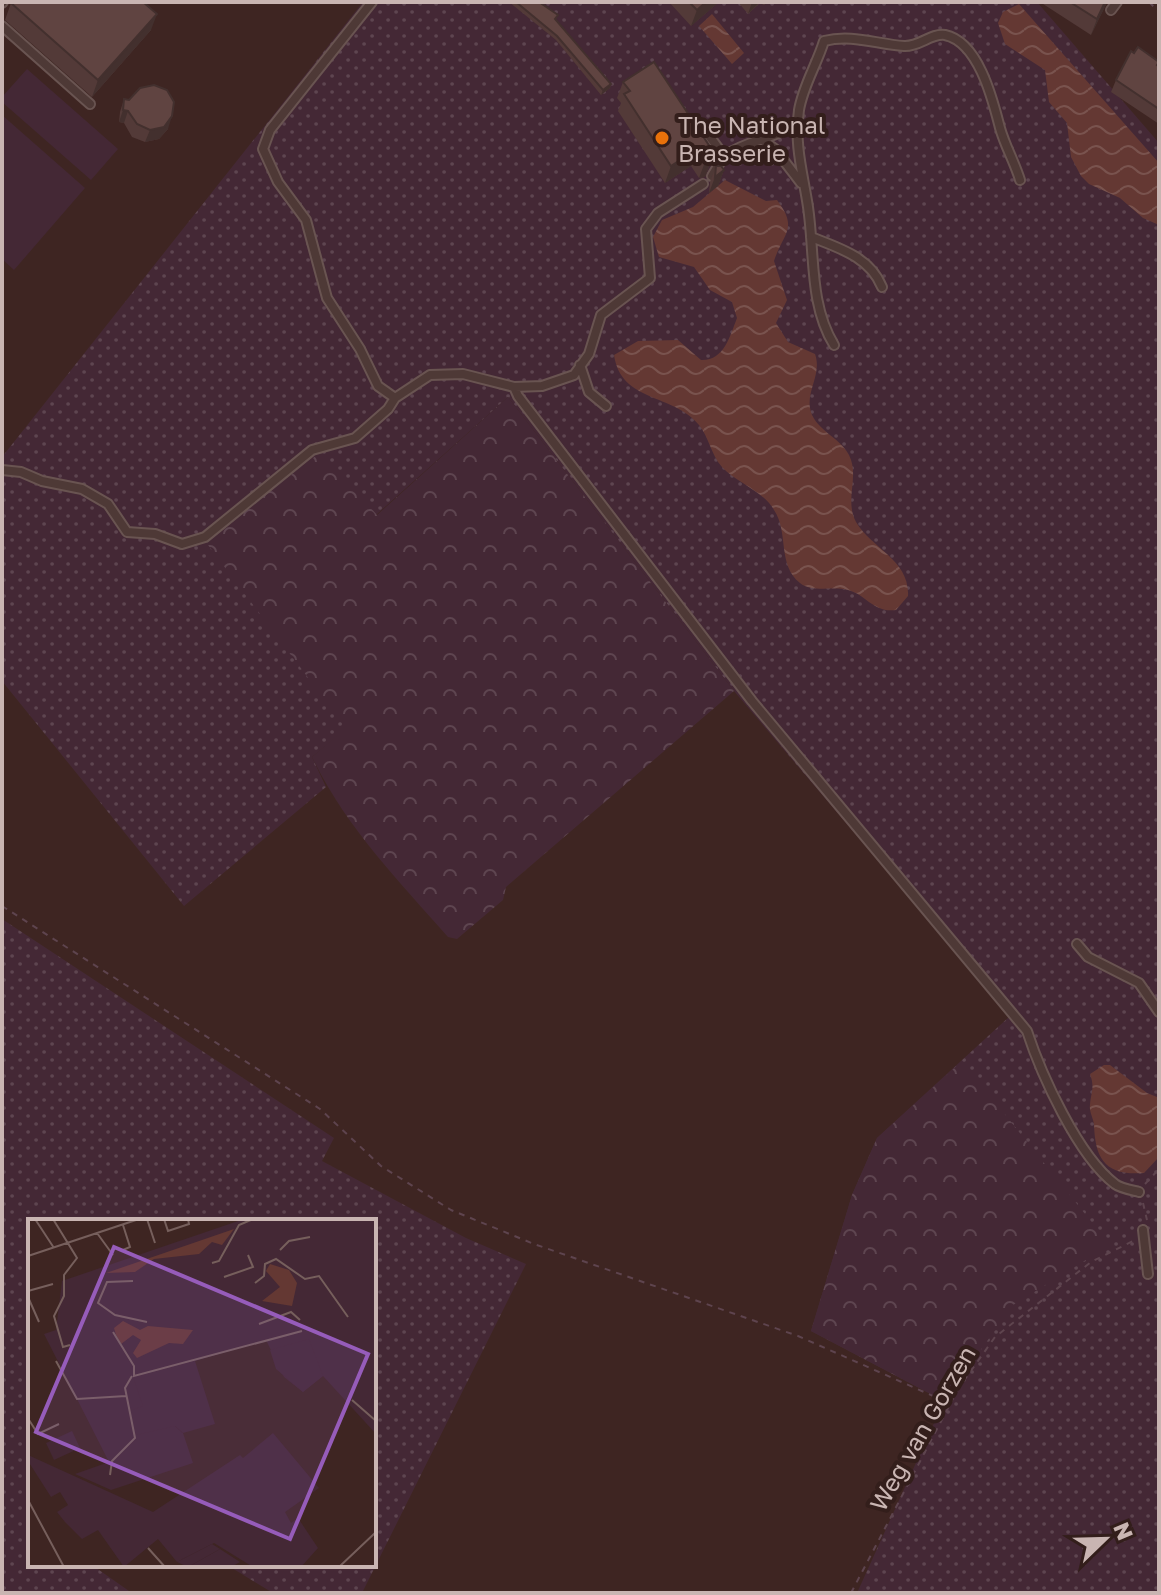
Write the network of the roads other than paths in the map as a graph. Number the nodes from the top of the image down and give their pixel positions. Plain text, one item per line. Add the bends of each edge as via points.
1 (372, 2) edge
2 (2, 26) edge
3 (90, 104) dead end
4 (798, 122) junction
5 (702, 126) dead end
6 (759, 138) junction
7 (724, 156) junction
8 (712, 176) edge
9 (1020, 180) dead end
10 (703, 184) dead end
11 (802, 184) junction
12 (811, 237) junction
13 (882, 287) dead end
14 (834, 345) dead end
15 (580, 365) junction
16 (514, 387) junction
17 (395, 398) junction
18 (606, 406) dead end
19 (2, 470) edge
20 (1077, 944) dead end
21 (1159, 1012) edge
22 (1139, 1192) road end
23 (1143, 1230) road end
24 (1148, 1274) dead end

1 - 17 lane via 270,130 263,149 278,182 306,220 327,298 378,386
2 - 3 lane
4 - 6 lane
4 - 9 lane via 803,93 824,41 840,37 911,46 944,35 966,50 990,89
4 - 11 lane
5 - 7 lane
6 - 7 lane
6 - 11 lane via 771,144
7 - 8 lane
10 - 15 lane via 658,213 646,229 650,278 601,315 589,354
11 - 12 lane
12 - 13 lane via 848,251 869,266
12 - 14 lane via 817,303
15 - 16 lane via 574,375 542,386
15 - 18 lane via 589,392
16 - 17 lane via 444,372
16 - 22 lane via 752,701 1027,1031 1074,1135 1115,1185
17 - 19 lane via 355,438 312,450 205,537 187,543 127,532 108,504 75,486
20 - 21 lane via 1088,957 1139,983
23 - 24 lane

